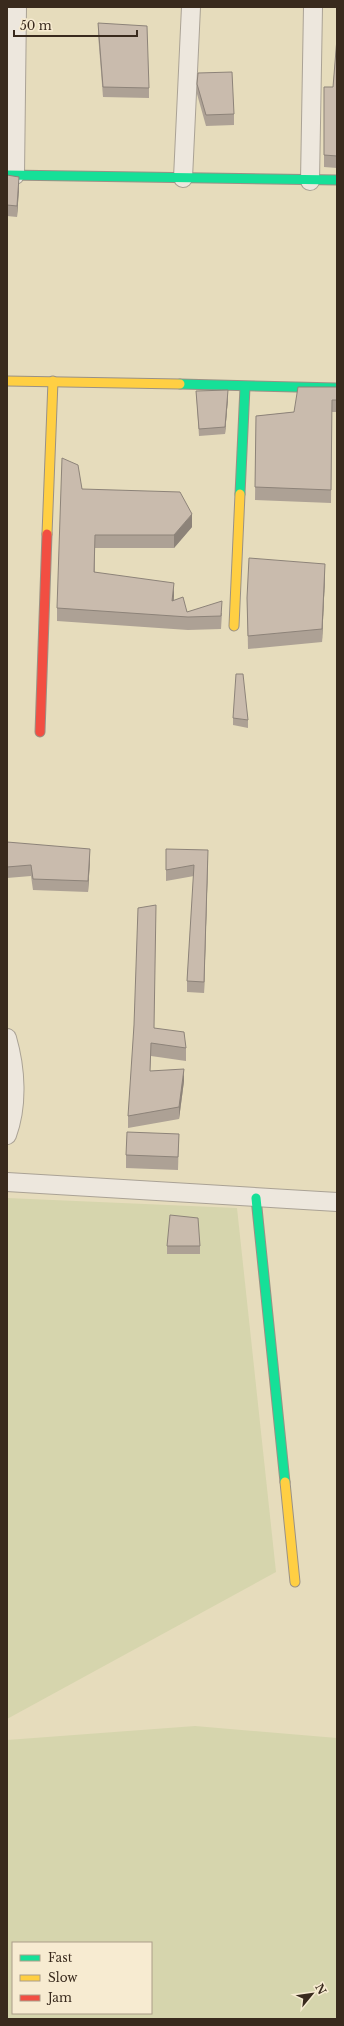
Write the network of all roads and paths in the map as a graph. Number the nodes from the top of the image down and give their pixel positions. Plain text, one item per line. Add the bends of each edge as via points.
1 (17, 7) edge
2 (191, 7) edge
3 (312, 7) edge
4 (11, 175) edge
5 (183, 178) junction
6 (337, 180) edge
7 (310, 181) junction
8 (7, 381) edge
9 (53, 381) junction
10 (245, 387) junction
11 (337, 388) edge
12 (234, 626) dead end
13 (40, 732) dead end
14 (7, 1038) edge
15 (7, 1136) edge
16 (7, 1182) edge
17 (256, 1198) junction
18 (337, 1202) edge
19 (295, 1582) dead end

1 - 4 street
2 - 5 street
3 - 7 street
4 - 5 street
5 - 7 street
6 - 7 street
8 - 9 street
9 - 10 street
9 - 13 street
10 - 11 street
10 - 12 street
14 - 15 street via 12,1056 15,1087 12,1123
16 - 17 street
17 - 18 street
17 - 19 street

